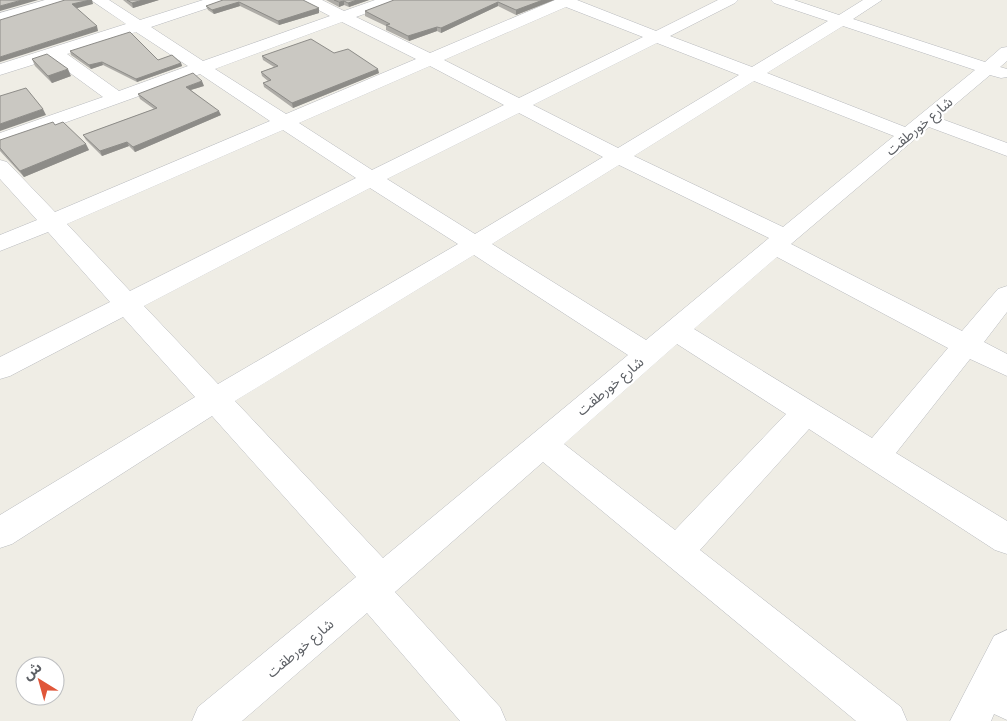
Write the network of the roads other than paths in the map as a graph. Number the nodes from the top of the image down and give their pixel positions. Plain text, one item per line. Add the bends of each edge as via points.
1 (61, 0) edge
2 (99, 0) edge
3 (218, 0) edge
4 (310, 0) edge
5 (389, 0) edge
6 (566, 0) edge
7 (730, 0) edge
8 (779, 0) edge
9 (874, 0) edge
10 (342, 16) junction
11 (0, 18) edge
12 (841, 20) junction
13 (139, 26) junction
14 (658, 36) junction
15 (54, 53) junction
16 (431, 60) junction
17 (1000, 65) edge
18 (202, 68) junction
19 (0, 70) edge
20 (753, 74) junction
21 (115, 97) junction
22 (521, 106) junction
23 (284, 122) junction
24 (918, 128) junction
25 (0, 140) edge
26 (1007, 150) edge
27 (619, 157) junction
28 (0, 166) edge
29 (371, 179) junction
30 (52, 222) junction
31 (780, 242) junction
32 (0, 244) edge
33 (474, 245) junction
34 (1007, 295) edge
35 (127, 304) junction
36 (677, 331) junction
37 (966, 345) junction
38 (648, 354) junction
39 (1007, 366) edge
40 (0, 369) edge
41 (214, 400) junction
42 (806, 412) junction
43 (541, 444) junction
44 (876, 455) junction
45 (0, 533) edge
46 (1007, 539) edge
47 (677, 552) junction
48 (375, 585) junction
49 (1007, 649) edge
50 (998, 694) edge
51 (212, 721) edge
52 (486, 721) edge
53 (887, 721) edge
54 (970, 721) edge

1 - 11 street
2 - 13 street
3 - 13 street
4 - 10 street
5 - 10 street
6 - 14 street
6 - 16 street
7 - 14 street
8 - 12 street
9 - 12 street
10 - 16 street
10 - 18 street
12 - 17 street
12 - 20 street
13 - 15 street
13 - 18 street
14 - 20 street
14 - 22 street
15 - 19 street
15 - 21 street
16 - 22 street
16 - 23 street
17 - 24 street, شارع خورطقت
18 - 21 street
18 - 23 street
20 - 24 street
20 - 27 street
21 - 25 street
22 - 27 street
22 - 29 street
23 - 29 street
23 - 30 street
24 - 26 street
24 - 31 street, شارع خورطقت
27 - 31 street
27 - 33 street
28 - 30 street
29 - 33 street
29 - 35 street
30 - 32 street
30 - 35 street
31 - 36 street, شارع خورطقت
31 - 37 street
33 - 38 street
33 - 41 street
34 - 37 street
35 - 40 street
35 - 41 street
36 - 38 street, شارع خورطقت
36 - 42 street
37 - 39 street
37 - 44 street
38 - 43 street, شارع خورطقت
41 - 45 street
41 - 48 street
42 - 44 street
42 - 47 street
43 - 47 street
43 - 48 street, شارع خورطقت
44 - 46 street
47 - 53 street
48 - 51 street, شارع خورطقت
48 - 52 street
49 - 50 street
50 - 54 street

